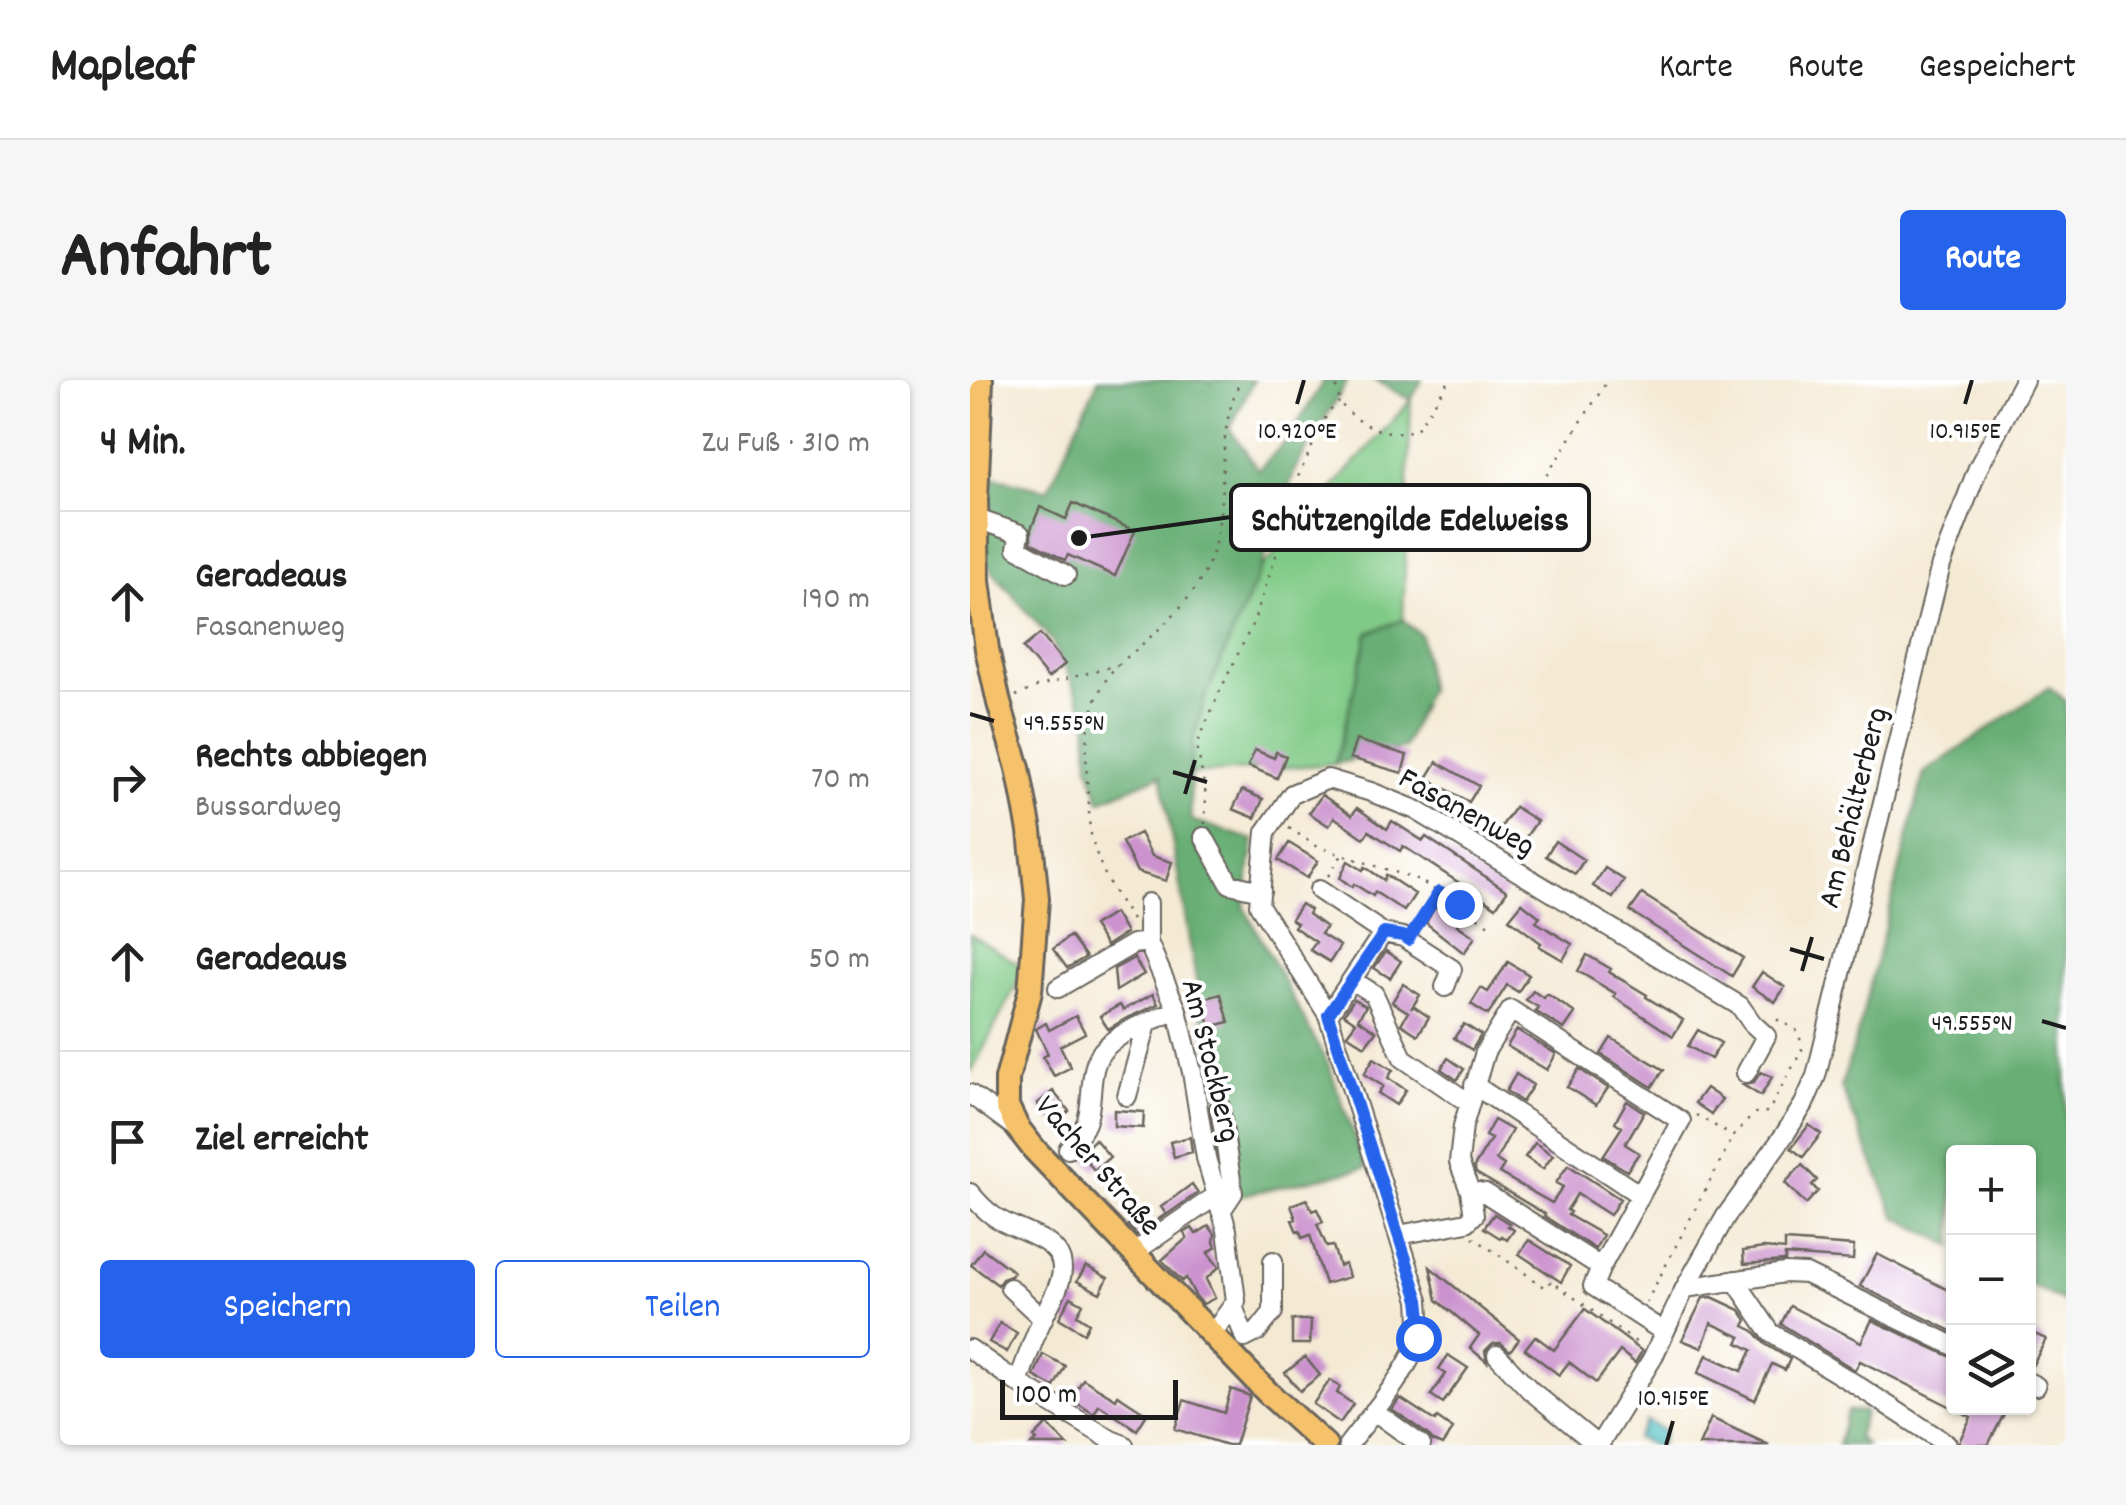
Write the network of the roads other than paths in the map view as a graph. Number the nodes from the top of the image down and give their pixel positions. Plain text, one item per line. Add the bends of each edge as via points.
1 (981, 380) edge
2 (2024, 380) edge
3 (977, 519) junction
4 (1066, 575) dead end
5 (1204, 837) road end
6 (1260, 890) junction
7 (1320, 890) road end
8 (1148, 903) dead end
9 (1384, 933) junction
10 (1148, 942) junction
11 (1352, 980) junction
12 (1444, 987) dead end
13 (1058, 988) dead end
14 (1177, 1010) junction
15 (1328, 1015) junction
16 (1146, 1024) junction
17 (1746, 1073) dead end
18 (970, 1094) edge
19 (1472, 1094) junction
20 (1128, 1096) dead end
21 (1220, 1108) dead end
22 (1020, 1131) junction
23 (1068, 1149) dead end
24 (1470, 1191) junction
25 (970, 1193) edge
26 (1640, 1195) junction
27 (1219, 1203) junction
28 (1399, 1236) junction
29 (1134, 1253) junction
30 (1272, 1261) dead end
31 (1600, 1267) junction
32 (1735, 1280) junction
33 (1010, 1288) dead end
34 (1685, 1288) junction
35 (1232, 1306) junction
36 (1043, 1318) junction
37 (1664, 1332) junction
38 (1212, 1336) junction
39 (1946, 1342) edge
40 (970, 1349) edge
41 (1498, 1355) dead end
42 (1018, 1383) junction
43 (1374, 1411) junction
44 (1114, 1443) edge
45 (1947, 1444) edge
46 (1326, 1445) edge
47 (1348, 1445) edge
48 (1421, 1445) edge
49 (1598, 1445) edge

1 - 3 main road, Vacher Straße
2 - 34 street, Am Behälterberg via 1978,468 1942,564 1816,1076
3 - 4 street via 1020,534 1017,548
3 - 22 main road, Vacher Straße via 987,649 1018,768 1038,900 1030,992 1008,1079 1006,1106
5 - 6 street via 1230,884
6 - 15 street via 1259,905
6 - 17 street, Fasanenweg via 1266,832 1292,794 1328,779 1416,810 1740,1006 1766,1036
7 - 9 street
8 - 10 street, Am Stockberg
9 - 11 street
9 - 12 street via 1403,936 1452,969
10 - 13 street via 1133,944
10 - 14 street, Am Stockberg
11 - 15 street
11 - 19 street via 1374,994 1403,1058
14 - 16 street
14 - 27 street, Am Stockberg
15 - 28 street
16 - 20 street, Am Stockberg
16 - 23 street via 1104,1048 1087,1122
18 - 22 street
19 - 24 street via 1459,1162
19 - 26 street
19 - 26 street via 1485,1052 1511,1010 1682,1121
21 - 27 street via 1232,1193
22 - 29 main road, Vacher Straße
24 - 28 street via 1474,1215 1464,1223
24 - 31 street via 1485,1193
25 - 36 street via 991,1216 1059,1254 1058,1290
26 - 31 street
27 - 29 street
27 - 35 street, Am Stockberg
28 - 43 street via 1419,1300 1418,1338
29 - 38 main road, Vacher Straße
30 - 35 street via 1273,1312 1256,1332 1245,1338
31 - 37 street via 1593,1286
32 - 34 street
32 - 39 street via 1806,1274
32 - 45 street via 1771,1333
33 - 36 street
34 - 37 street, Am Behälterberg
35 - 38 street
36 - 42 street
37 - 49 street, Am Behälterberg
38 - 46 main road, Vacher Straße
40 - 42 street
41 - 49 street
42 - 44 street
43 - 47 street
43 - 48 street

